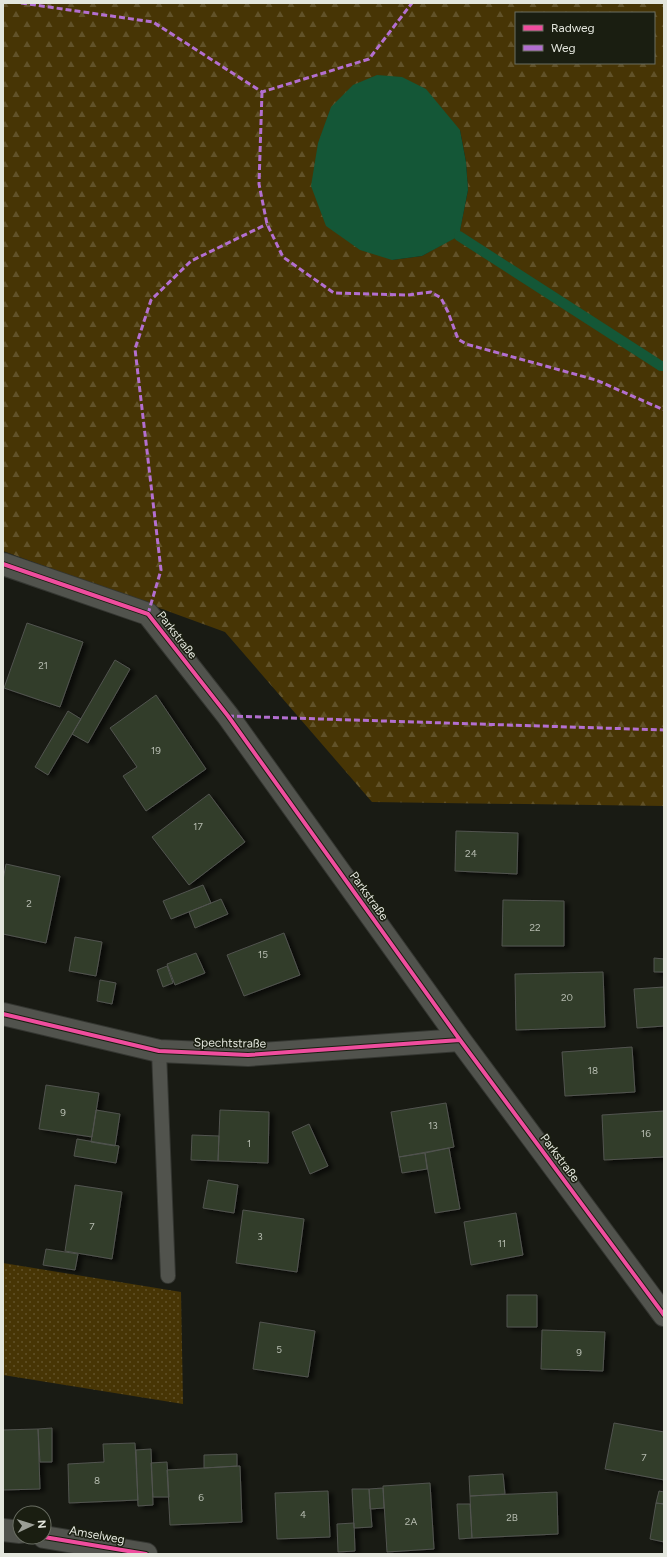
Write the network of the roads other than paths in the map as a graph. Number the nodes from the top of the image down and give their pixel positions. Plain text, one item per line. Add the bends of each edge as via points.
1 (3, 564) edge
2 (3, 1014) edge
3 (460, 1040) junction
4 (159, 1050) junction
5 (168, 1276) dead end
6 (664, 1315) edge
7 (52, 1538) edge
8 (146, 1554) edge

1 - 3 street, Parkstraße via 148,614 233,722
2 - 4 street, Spechtstraße
3 - 4 street, Spechtstraße via 248,1055
3 - 6 street, Parkstraße
4 - 5 lane
7 - 8 street, Amselweg

